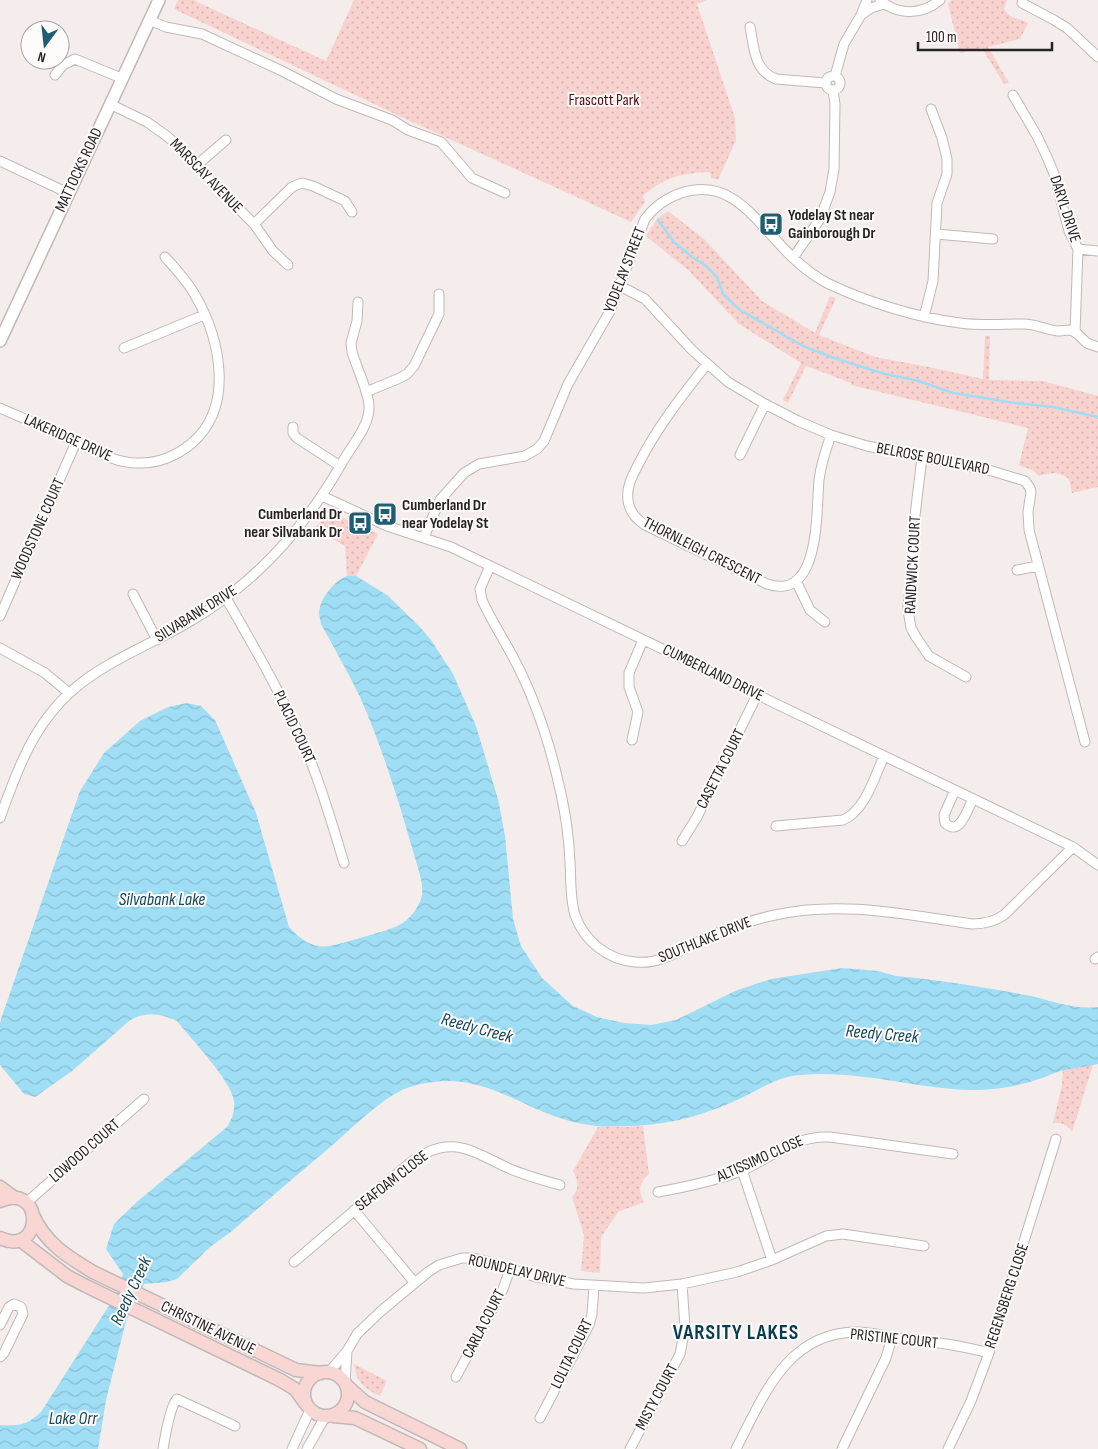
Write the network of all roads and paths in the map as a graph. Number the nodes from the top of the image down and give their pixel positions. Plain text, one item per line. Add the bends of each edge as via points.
1 (159, 0) edge
2 (867, 0) edge
3 (940, 0) edge
4 (882, 2) edge
5 (1022, 3) dead end
6 (861, 15) junction
7 (149, 20) junction
8 (750, 27) dead end
9 (1098, 58) edge
10 (55, 75) dead end
11 (835, 76) junction
12 (121, 78) junction
13 (826, 83) junction
14 (833, 90) junction
15 (1013, 94) dead end
16 (110, 104) junction
17 (931, 109) dead end
18 (226, 140) dead end
19 (0, 161) edge
20 (198, 164) junction
21 (68, 193) junction
22 (505, 193) dead end
23 (352, 212) dead end
24 (254, 224) junction
25 (936, 234) junction
26 (993, 238) dead end
27 (1078, 249) junction
28 (1098, 251) edge
29 (165, 256) dead end
30 (793, 258) junction
31 (288, 265) dead end
32 (620, 286) junction
33 (439, 294) dead end
34 (358, 302) dead end
35 (204, 314) junction
36 (924, 317) junction
37 (1075, 332) junction
38 (0, 341) edge
39 (1098, 347) edge
40 (124, 348) dead end
41 (707, 364) junction
42 (366, 392) junction
43 (764, 404) junction
44 (0, 408) edge
45 (292, 427) dead end
46 (831, 435) junction
47 (76, 442) junction
48 (740, 455) dead end
49 (922, 457) junction
50 (340, 466) junction
51 (322, 496) junction
52 (424, 537) junction
53 (490, 566) junction
54 (1038, 566) junction
55 (1017, 570) dead end
56 (796, 581) junction
57 (133, 594) dead end
58 (226, 598) junction
59 (0, 616) edge
60 (825, 622) dead end
61 (157, 640) junction
62 (644, 640) junction
63 (0, 648) edge
64 (966, 677) dead end
65 (69, 693) junction
66 (758, 695) junction
67 (632, 740) dead end
68 (1085, 742) dead end
69 (884, 756) junction
70 (955, 790) junction
71 (973, 799) junction
72 (0, 818) edge
73 (776, 826) dead end
74 (682, 841) dead end
75 (1073, 848) junction
76 (344, 863) dead end
77 (1098, 865) edge
78 (144, 1099) dead end
79 (1056, 1139) dead end
80 (953, 1154) dead end
81 (742, 1170) junction
82 (560, 1185) dead end
83 (0, 1187) edge
84 (658, 1192) dead end
85 (0, 1201) edge
86 (21, 1201) junction
87 (354, 1210) junction
88 (34, 1216) junction
89 (20, 1240) junction
90 (2, 1242) edge
91 (924, 1246) dead end
92 (772, 1260) junction
93 (294, 1262) dead end
94 (510, 1269) junction
95 (415, 1283) junction
96 (682, 1284) junction
97 (594, 1286) junction
98 (0, 1325) edge
99 (892, 1336) junction
100 (347, 1352) junction
101 (989, 1353) junction
102 (0, 1357) edge
103 (325, 1372) junction
104 (456, 1378) dead end
105 (346, 1384) junction
106 (308, 1406) junction
107 (329, 1416) junction
108 (540, 1418) dead end
109 (235, 1426) dead end
110 (163, 1449) edge
111 (292, 1449) edge
112 (307, 1449) edge
113 (420, 1449) edge
114 (460, 1449) edge
115 (630, 1449) edge
116 (736, 1449) edge
117 (842, 1449) edge
118 (948, 1449) edge

1 - 7 street, MATTOCKS ROAD
2 - 6 street
3 - 4 street via 915,12 899,10
4 - 6 street
5 - 9 street via 1067,28
6 - 11 street via 844,44
7 - 12 street, MATTOCKS ROAD
7 - 22 street via 202,34 336,99 441,142 472,178
8 - 13 street via 758,65 771,77
10 - 12 street via 62,65 75,59
11 - 13 street via 828,77
11 - 14 street via 840,85
12 - 16 street, MATTOCKS ROAD
13 - 14 street via 828,89
14 - 30 street via 834,169 830,192 820,219
15 - 27 street, DARYL DRIVE via 1047,157 1069,231
16 - 20 street, MARSCAY AVENUE via 161,131
16 - 21 street, MATTOCKS ROAD
17 - 25 street via 947,159 946,174 936,203
18 - 20 street
19 - 21 street
20 - 24 street, MARSCAY AVENUE
21 - 38 street, MATTOCKS ROAD
23 - 24 street via 346,201 302,183 292,187
24 - 31 street, MARSCAY AVENUE via 273,251
25 - 26 street
25 - 36 street via 933,281
27 - 28 street
27 - 37 street, DARYL DRIVE
29 - 35 street, LAKERIDGE DRIVE via 182,275
30 - 32 street, YODELAY STREET via 736,200 716,192 688,191 664,200 645,219
30 - 36 street, YODELAY STREET via 830,284
32 - 41 street, BELROSE BOULEVARD via 645,299
32 - 52 street, YODELAY STREET via 540,445 525,456 479,464 464,473 440,500
33 - 42 street via 439,314 414,366 400,378
34 - 42 street, SILVABANK DRIVE via 351,343
35 - 40 street
35 - 47 street, LAKERIDGE DRIVE via 216,349 219,386 208,426 195,440 173,456 138,464 108,458
36 - 37 street, YODELAY STREET via 977,325 1026,324
37 - 39 street, YODELAY STREET
41 - 43 street, BELROSE BOULEVARD
41 - 56 street, THORNLEIGH CRESCENT via 649,442 630,483 629,506 644,525 767,584 782,587
42 - 50 street, SILVABANK DRIVE via 370,406 367,419
43 - 46 street, BELROSE BOULEVARD
43 - 48 street
44 - 47 street, LAKERIDGE DRIVE
45 - 50 street via 297,438
46 - 49 street, BELROSE BOULEVARD
46 - 56 street via 819,478 815,543 808,564
47 - 59 street, WOODSTONE COURT
49 - 54 street, BELROSE BOULEVARD via 1025,481 1031,492 1029,530
49 - 64 street, RANDWICK COURT via 908,606 911,628 930,656
50 - 51 street, SILVABANK DRIVE
51 - 52 street, CUMBERLAND DRIVE via 367,518
51 - 58 street, SILVABANK DRIVE via 275,555
52 - 53 street, CUMBERLAND DRIVE
53 - 62 street, CUMBERLAND DRIVE
53 - 75 street, SOUTHLAKE DRIVE via 481,586 481,596 514,658 550,748 563,808 575,914 591,941 604,952 619,959 650,962 749,922 778,914 823,909 868,909 972,924 986,923 1004,915
54 - 55 street
54 - 68 street, BELROSE BOULEVARD
56 - 60 street via 810,610
57 - 61 street
58 - 61 street, SILVABANK DRIVE
58 - 76 street, PLACID COURT via 283,700 303,744
61 - 65 street, SILVABANK DRIVE via 95,674
62 - 66 street, CUMBERLAND DRIVE
62 - 67 street via 629,673 638,712
63 - 65 street via 45,673
65 - 72 street, SILVABANK DRIVE via 29,744
66 - 69 street, CUMBERLAND DRIVE
66 - 74 street, CASETTA COURT
69 - 70 street, CUMBERLAND DRIVE
69 - 73 street via 862,803 852,816 843,820
70 - 71 street, CUMBERLAND DRIVE
70 - 71 street via 944,817 944,823 950,827 960,825
71 - 75 street, CUMBERLAND DRIVE
75 - 77 street, CUMBERLAND DRIVE
78 - 86 street, LOWOOD COURT
79 - 101 street, REGENSBERG CLOSE
80 - 81 street, ALTISSIMO CLOSE via 812,1137 789,1145
81 - 84 street, ALTISSIMO CLOSE
81 - 92 street
82 - 87 street, SEAFOAM CLOSE via 515,1171 470,1149 446,1147 420,1155
83 - 86 main road
85 - 86 main road via 8,1198
86 - 88 main road, CHRISTINE AVENUE
87 - 93 street, SEAFOAM CLOSE
87 - 95 street
88 - 89 main road via 31,1230
88 - 103 main road, CHRISTINE AVENUE via 38,1227 52,1244 74,1261 296,1370
89 - 90 main road
89 - 106 main road, CHRISTINE AVENUE via 66,1276 280,1380 295,1389
91 - 92 street, ROUNDELAY DRIVE via 843,1234 817,1239
92 - 96 street, ROUNDELAY DRIVE via 737,1272
94 - 95 street, ROUNDELAY DRIVE via 462,1258 439,1265
94 - 97 street, ROUNDELAY DRIVE
94 - 104 street, CARLA COURT via 503,1289
95 - 100 street, ROUNDELAY DRIVE via 357,1334
96 - 97 street, ROUNDELAY DRIVE via 644,1288
96 - 115 street, MISTY COURT via 686,1316 682,1348
97 - 108 street, LOLITA COURT via 588,1325
98 - 102 street via 9,1307 14,1304 21,1306 23,1314
99 - 101 street, PRISTINE COURT
99 - 116 street, PRISTINE COURT via 842,1333 818,1341 798,1353 772,1382
99 - 117 street via 886,1358
100 - 103 street, ROUNDELAY DRIVE
100 - 105 street, ROUNDELAY DRIVE
101 - 118 street, REGENSBERG CLOSE
103 - 105 main road via 335,1374
103 - 106 main road via 308,1381 304,1396
105 - 107 main road via 348,1400 345,1407
105 - 114 main road via 365,1402
106 - 107 main road via 320,1416
106 - 111 street
107 - 112 street
107 - 113 main road via 355,1418
109 - 110 street via 177,1399 172,1404

